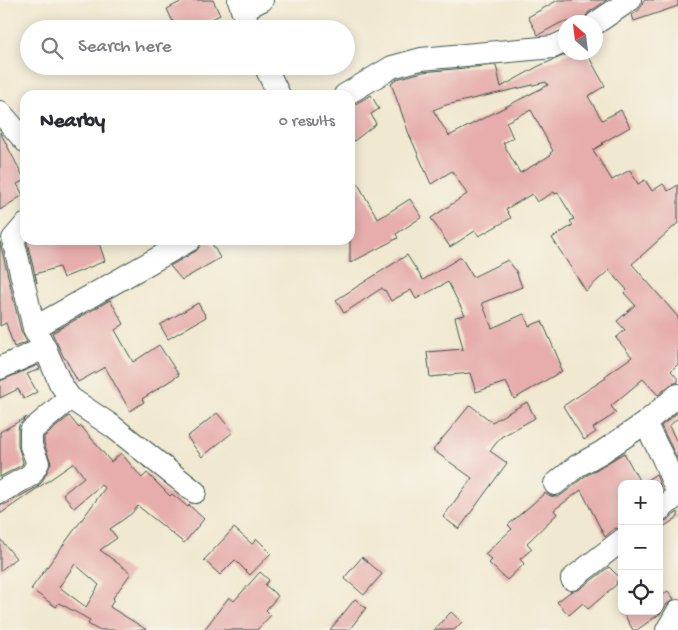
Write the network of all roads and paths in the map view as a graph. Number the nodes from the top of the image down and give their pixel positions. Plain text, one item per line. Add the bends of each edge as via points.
1 (630, 0) edge
2 (603, 18) edge
3 (558, 45) edge
4 (270, 75) edge
5 (277, 90) edge
6 (353, 90) edge
7 (0, 112) edge
8 (20, 135) edge
9 (20, 231) edge
10 (181, 245) edge
11 (34, 328) junction
12 (45, 348) junction
13 (0, 368) edge
14 (678, 395) edge
15 (70, 398) junction
16 (645, 423) junction
17 (555, 484) dead end
18 (0, 492) edge
19 (195, 492) dead end
20 (678, 495) edge
21 (663, 507) edge
22 (618, 543) edge
23 (572, 579) dead end
24 (678, 611) edge
25 (668, 630) edge

1 - 2 street
3 - 6 street via 421,60 392,67
4 - 5 street
7 - 8 street
9 - 11 street via 13,239
10 - 11 street
11 - 12 street
12 - 13 street
12 - 15 street
14 - 16 street
15 - 18 street via 31,431 38,464 31,475
15 - 19 street via 112,426
16 - 17 street via 577,466
16 - 20 street via 664,458
20 - 21 street
22 - 23 street
24 - 25 street

